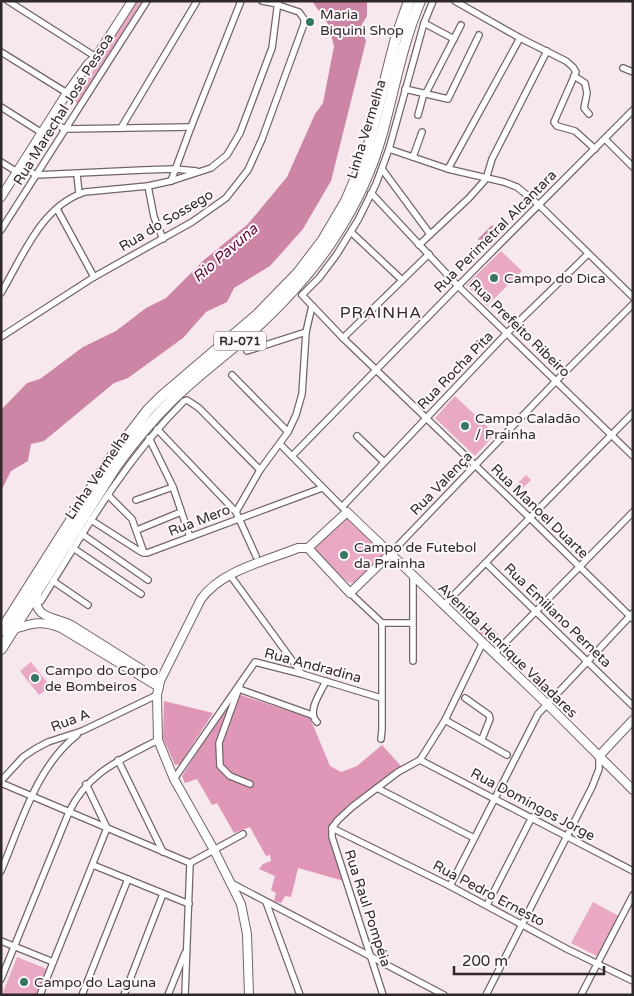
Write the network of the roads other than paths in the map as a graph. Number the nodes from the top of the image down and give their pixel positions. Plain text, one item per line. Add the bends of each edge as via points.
1 (8, 1) edge
2 (132, 1) edge
3 (147, 1) edge
4 (197, 1) edge
5 (241, 1) edge
6 (262, 1) edge
7 (409, 1) edge
8 (420, 1) edge
9 (433, 1) edge
10 (455, 1) edge
11 (278, 4) edge
12 (424, 23) junction
13 (461, 25) dead end
14 (479, 35) dead end
15 (520, 38) junction
16 (454, 39) junction
17 (546, 51) junction
18 (1, 52) edge
19 (96, 57) junction
20 (623, 68) dead end
21 (633, 72) edge
22 (575, 74) junction
23 (405, 88) junction
24 (425, 93) junction
25 (67, 94) junction
26 (1, 107) edge
27 (633, 110) edge
28 (418, 114) dead end
29 (589, 114) dead end
30 (50, 121) junction
31 (191, 127) junction
32 (121, 128) junction
33 (65, 130) junction
34 (422, 132) dead end
35 (42, 133) junction
36 (606, 138) junction
37 (389, 149) junction
38 (595, 149) junction
39 (413, 157) junction
40 (1, 162) edge
41 (633, 167) edge
42 (19, 169) junction
43 (175, 169) junction
44 (382, 169) junction
45 (448, 169) junction
46 (198, 171) junction
47 (77, 174) junction
48 (36, 175) junction
49 (486, 179) junction
50 (171, 181) junction
51 (148, 186) junction
52 (372, 193) junction
53 (78, 194) junction
54 (1, 198) edge
55 (539, 205) junction
56 (57, 209) junction
57 (3, 222) edge
58 (1, 230) edge
59 (351, 232) junction
60 (430, 234) junction
61 (163, 239) junction
62 (419, 245) junction
63 (428, 254) junction
64 (588, 254) junction
65 (94, 277) junction
66 (402, 280) junction
67 (458, 286) junction
68 (1, 293) edge
69 (633, 298) edge
70 (633, 304) edge
71 (312, 306) junction
72 (306, 332) junction
73 (508, 333) junction
74 (1, 337) edge
75 (343, 338) junction
76 (248, 351) dead end
77 (376, 370) junction
78 (232, 375) dead end
79 (556, 381) junction
80 (633, 413) edge
81 (426, 418) junction
82 (157, 429) junction
83 (288, 432) junction
84 (612, 434) junction
85 (357, 436) dead end
86 (150, 438) junction
87 (280, 444) junction
88 (292, 456) junction
89 (633, 456) edge
90 (384, 462) junction
91 (476, 466) junction
92 (260, 470) junction
93 (173, 487) junction
94 (322, 488) junction
95 (108, 494) junction
96 (136, 500) dead end
97 (344, 510) junction
98 (181, 512) junction
99 (236, 512) junction
100 (633, 512) edge
101 (239, 518) junction
102 (530, 518) junction
103 (92, 520) junction
104 (137, 530) junction
105 (82, 534) junction
106 (190, 537) junction
107 (73, 548) junction
108 (308, 548) junction
109 (144, 553) junction
110 (390, 554) junction
111 (256, 556) dead end
112 (486, 563) junction
113 (580, 567) junction
114 (230, 575) junction
115 (413, 575) junction
116 (148, 580) dead end
117 (53, 581) junction
118 (38, 590) junction
119 (141, 594) dead end
120 (350, 594) junction
121 (41, 601) dead end
122 (444, 605) junction
123 (88, 606) dead end
124 (536, 612) junction
125 (632, 616) edge
126 (382, 623) junction
127 (412, 623) junction
128 (14, 628) junction
129 (1, 631) edge
130 (483, 642) junction
131 (1, 649) edge
132 (494, 654) junction
133 (413, 661) dead end
134 (588, 662) junction
135 (302, 674) junction
136 (244, 676) junction
137 (326, 681) junction
138 (159, 688) junction
139 (239, 689) junction
140 (381, 698) junction
141 (465, 698) dead end
142 (547, 704) junction
143 (633, 706) edge
144 (445, 720) junction
145 (633, 720) edge
146 (82, 731) junction
147 (380, 739) dead end
148 (158, 740) junction
149 (482, 740) junction
150 (507, 754) dead end
151 (598, 756) junction
152 (118, 760) junction
153 (420, 760) junction
154 (174, 779) junction
155 (1, 782) edge
156 (86, 784) junction
157 (250, 784) dead end
158 (377, 788) junction
159 (633, 790) edge
160 (32, 796) junction
161 (494, 798) junction
162 (68, 812) junction
163 (532, 817) junction
164 (107, 828) junction
165 (332, 828) junction
166 (243, 834) dead end
167 (567, 836) junction
168 (474, 838) junction
169 (214, 850) junction
170 (163, 852) junction
171 (190, 863) junction
172 (93, 865) junction
173 (633, 870) edge
174 (1, 871) edge
175 (128, 880) junction
176 (231, 883) junction
177 (450, 886) junction
178 (163, 894) junction
179 (633, 895) edge
180 (266, 902) junction
181 (189, 904) junction
182 (487, 905) junction
183 (523, 925) junction
184 (1, 941) edge
185 (15, 946) junction
186 (187, 948) junction
187 (370, 957) junction
188 (53, 962) junction
189 (597, 964) junction
190 (1, 979) edge
191 (633, 982) edge
192 (40, 995) edge
193 (82, 995) edge
194 (124, 995) edge
195 (168, 995) edge
196 (185, 995) edge
197 (249, 995) edge
198 (300, 995) edge
199 (383, 995) edge
200 (444, 995) edge
201 (486, 995) edge
202 (581, 995) edge

1 - 19 street
2 - 19 main road, Rua Marechal José Pessoa
3 - 33 street, Rua Marechal José Pessoa
4 - 32 street
5 - 31 street
6 - 11 street
7 - 129 highway, Linha Vermelha / RJ-071 via 396,38 367,152 346,201 324,240 257,315 148,410 108,462
8 - 118 highway, Linha Vermelha / RJ-071 via 369,172 334,237 303,279 272,313 169,402 138,438 116,466
9 - 12 street
10 - 15 street
11 - 46 street via 272,48 240,133 228,156 211,168
11 - 61 street, Rua do Sossego via 299,12 304,19 279,96 248,170 226,198
12 - 16 street
12 - 23 street
13 - 16 street
14 - 24 street via 449,98 446,100
15 - 17 street
15 - 45 street
16 - 24 street
17 - 22 street via 566,61 575,69
17 - 49 street via 492,159
18 - 25 street
19 - 25 main road, Rua Marechal José Pessoa
20 - 21 street
22 - 29 street via 585,83 584,108
22 - 38 street via 554,122 556,126 575,131
23 - 24 street
23 - 37 street
24 - 28 street
25 - 30 main road, Rua Marechal José Pessoa
26 - 35 street
27 - 36 street, Rua Perimetral Alcantara
30 - 33 street
30 - 35 main road, Rua Marechal José Pessoa
31 - 32 street
31 - 43 street
32 - 33 street
33 - 48 street, Rua Marechal José Pessoa
34 - 39 street
35 - 42 main road, Rua Marechal José Pessoa
36 - 38 street, Rua Perimetral Alcantara
36 - 41 street
37 - 39 street
37 - 44 street
38 - 55 street, Rua Perimetral Alcantara
39 - 45 street
40 - 42 street
42 - 48 street
42 - 54 main road, Rua Marechal José Pessoa
43 - 46 street
43 - 47 street
43 - 50 street
44 - 52 street
44 - 60 street
45 - 49 street
46 - 50 street
47 - 48 street
47 - 53 street
48 - 57 street, Rua Marechal José Pessoa
49 - 55 street via 512,184
49 - 60 street
50 - 51 street
51 - 53 street
51 - 61 street
52 - 59 street
52 - 62 street, Rua Prefeito Ribeiro
53 - 56 street
55 - 64 street
55 - 67 street, Rua Perimetral Alcantara
56 - 65 street
56 - 68 street via 45,219
57 - 58 street, Rua Marechal José Pessoa
59 - 66 street
59 - 71 street, Rua Manoel Duarte via 302,295
60 - 62 street
61 - 65 street, Rua do Sossego
62 - 63 street, Rua Prefeito Ribeiro
63 - 66 street
63 - 67 street, Rua Prefeito Ribeiro
64 - 69 street
64 - 73 street, Rua Rocha Pita
65 - 74 street, Rua do Sossego
66 - 75 street
67 - 73 street, Rua Prefeito Ribeiro
67 - 77 street, Rua Perimetral Alcantara
70 - 79 street, Rua Valença
71 - 72 street
71 - 75 street, Rua Manoel Duarte
72 - 76 street
72 - 83 street via 302,394
73 - 79 street, Rua Prefeito Ribeiro
73 - 81 street, Rua Rocha Pita
75 - 77 street, Rua Manoel Duarte
77 - 81 street, Rua Manoel Duarte
77 - 88 street, Rua Perimetral Alcantara
78 - 83 street
79 - 84 street, Rua Prefeito Ribeiro
79 - 91 street, Rua Valença
80 - 84 street
81 - 90 street, Rua Rocha Pita
81 - 91 street, Rua Manoel Duarte
82 - 86 street
82 - 92 street via 187,400 199,408
82 - 99 street
83 - 87 street
84 - 89 street, Rua Prefeito Ribeiro
84 - 102 street
85 - 90 street
86 - 93 street
86 - 95 street
87 - 88 street, Avenida Henrique Valadares
87 - 92 street
88 - 94 street, Avenida Henrique Valadares
90 - 97 street, Rua Rocha Pita
91 - 102 street, Rua Manoel Duarte
91 - 110 street, Rua Valença
92 - 99 street
93 - 96 street
93 - 98 street
94 - 97 street, Avenida Henrique Valadares
94 - 101 street, Rua Mero
95 - 103 street
95 - 104 street via 132,519
97 - 108 main road
97 - 110 main road, Avenida Henrique Valadares
98 - 104 street
98 - 106 street
99 - 101 street
100 - 113 street
101 - 106 street, Rua Mero
101 - 111 street
102 - 112 street
102 - 113 street, Rua Manoel Duarte
103 - 105 street
103 - 109 street
104 - 109 street
105 - 107 street
105 - 116 street
106 - 109 street, Rua Mero
107 - 117 street
107 - 119 street
108 - 114 main road via 298,548
108 - 120 main road
110 - 115 main road, Avenida Henrique Valadares
110 - 120 main road, Rua Valença
112 - 122 street
112 - 124 street, Rua Emiliano Perneta
113 - 124 street
113 - 125 street, Rua Manoel Duarte
114 - 135 street
114 - 138 main road via 208,588 201,599
115 - 122 main road, Avenida Henrique Valadares
115 - 127 street
117 - 121 street
117 - 123 street
118 - 128 highway, Linha Vermelha / RJ-071
118 - 138 main road via 36,608 43,614 70,625
120 - 126 street
122 - 130 main road, Avenida Henrique Valadares
124 - 132 street
124 - 134 street, Rua Emiliano Perneta
125 - 134 street
126 - 127 street
126 - 140 street
127 - 133 street
128 - 131 highway, Linha Vermelha / RJ-071
128 - 138 main road via 38,622 61,628
130 - 132 main road, Avenida Henrique Valadares
130 - 144 street
132 - 142 main road, Avenida Henrique Valadares
134 - 142 street
134 - 143 street, Rua Emiliano Perneta
135 - 136 street, Rua Andradina via 258,662 252,664
135 - 137 street, Rua Andradina
136 - 139 street
136 - 154 street
137 - 139 street via 315,719
137 - 140 street, Rua Andradina
138 - 146 street, Rua A
138 - 148 main road
139 - 157 street via 219,743 220,766 230,776
140 - 147 street
141 - 149 street via 490,715
142 - 151 main road, Avenida Henrique Valadares
142 - 161 street via 533,723
144 - 149 street
144 - 153 street
145 - 151 main road
146 - 155 street, Rua A via 35,749 23,757
146 - 160 street via 54,757
148 - 152 street
148 - 154 main road
149 - 150 street
151 - 159 main road, Avenida Henrique Valadares
151 - 167 street via 596,780
152 - 156 street
152 - 170 street
153 - 158 street
153 - 161 street, Rua Domingos Jorge
154 - 169 main road
155 - 160 street
156 - 162 street
156 - 164 street
158 - 165 street
158 - 168 street
160 - 162 street
160 - 174 street
161 - 163 street, Rua Domingos Jorge
161 - 168 street
162 - 164 street
162 - 185 street
163 - 167 street, Rua Domingos Jorge
163 - 182 street
164 - 170 street
164 - 172 street
165 - 177 street, Rua Pedro Ernesto
165 - 187 street, Rua Raul Pompéia via 332,837
166 - 169 street
167 - 173 street, Rua Domingos Jorge
167 - 183 street
168 - 177 street
169 - 171 street
169 - 176 main road
170 - 171 street
171 - 181 street
172 - 175 street
172 - 188 street
175 - 178 street
175 - 193 street
176 - 180 street
176 - 197 main road via 246,924
177 - 182 street, Rua Pedro Ernesto
178 - 181 street
178 - 194 street
179 - 189 street
180 - 187 street
180 - 198 street
181 - 186 street
182 - 183 street, Rua Pedro Ernesto
183 - 189 street, Rua Pedro Ernesto
183 - 201 street
184 - 185 street
185 - 188 street
185 - 190 street
186 - 195 street
186 - 196 street
187 - 199 street, Rua Raul Pompéia
187 - 200 street
188 - 192 street
189 - 191 street, Rua Pedro Ernesto
189 - 202 street

